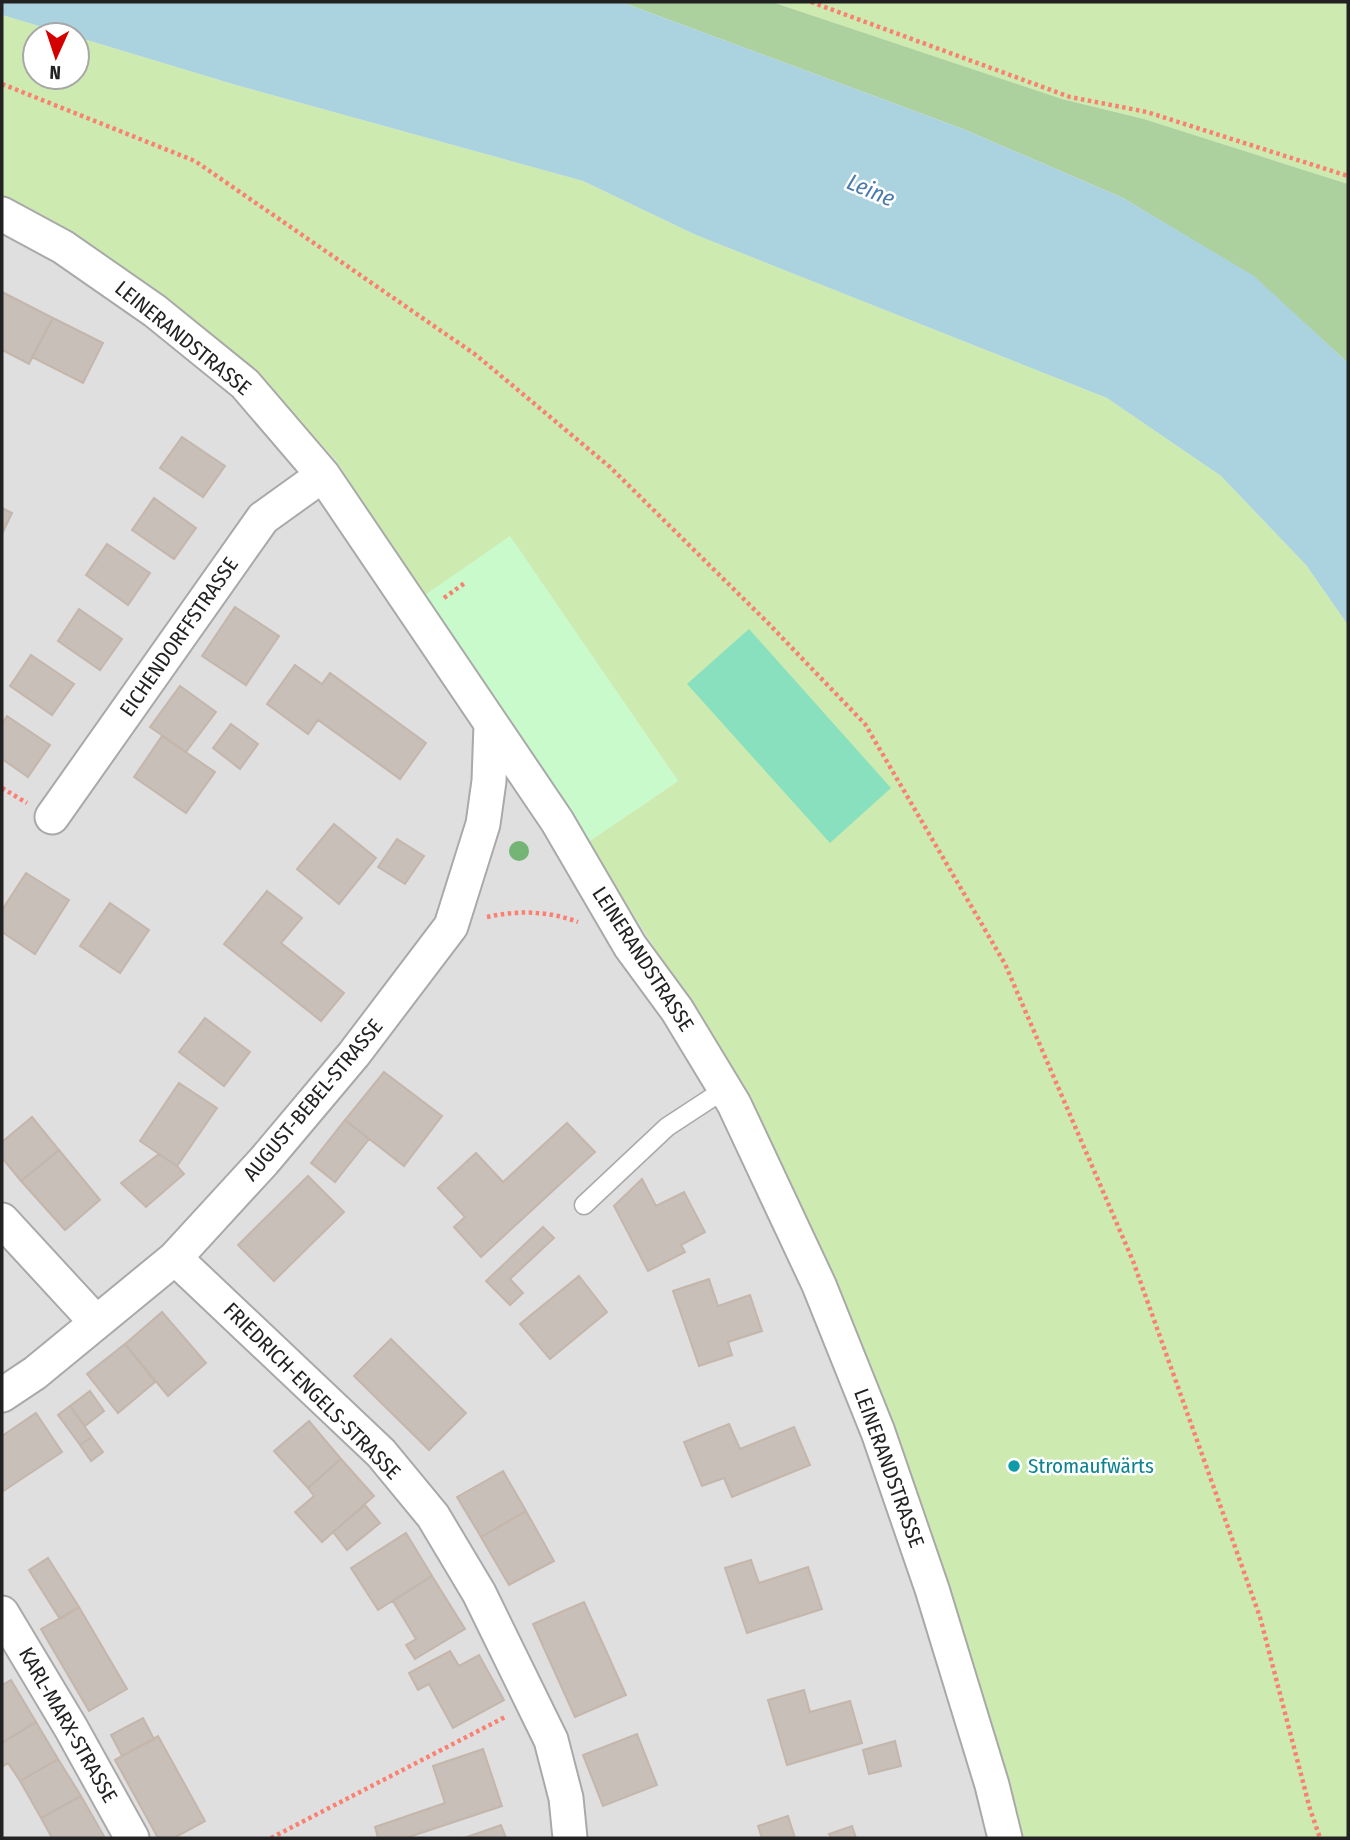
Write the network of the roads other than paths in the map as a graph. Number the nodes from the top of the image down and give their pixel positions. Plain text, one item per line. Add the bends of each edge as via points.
1 (2, 214) edge
2 (323, 475) junction
3 (491, 724) junction
4 (52, 817) dead end
5 (725, 1089) junction
6 (584, 1205) dead end
7 (2, 1220) edge
8 (175, 1258) junction
9 (96, 1322) junction
10 (2, 1395) edge
11 (2, 1613) edge
12 (132, 1838) edge
13 (570, 1838) edge
14 (1005, 1838) edge

1 - 2 street, LEINERANDSTRASSE via 63,247 155,311 245,384
2 - 3 street, LEINERANDSTRASSE
2 - 4 street, EICHENDORFFSTRASSE via 263,518
3 - 5 street, LEINERANDSTRASSE via 557,821 629,946 677,1010
3 - 8 street, AUGUST-BEBEL-STRASSE via 483,824 450,926 345,1065
5 - 6 lane via 667,1127
5 - 14 street, LEINERANDSTRASSE via 820,1285 878,1432 932,1589
7 - 9 street
8 - 9 street, AUGUST-BEBEL-STRASSE
8 - 13 street, FRIEDRICH-ENGELS-STRASSE via 381,1453 424,1506 480,1594 551,1740 566,1798
9 - 10 street, AUGUST-BEBEL-STRASSE
11 - 12 street, KARL-MARX-STRASSE

